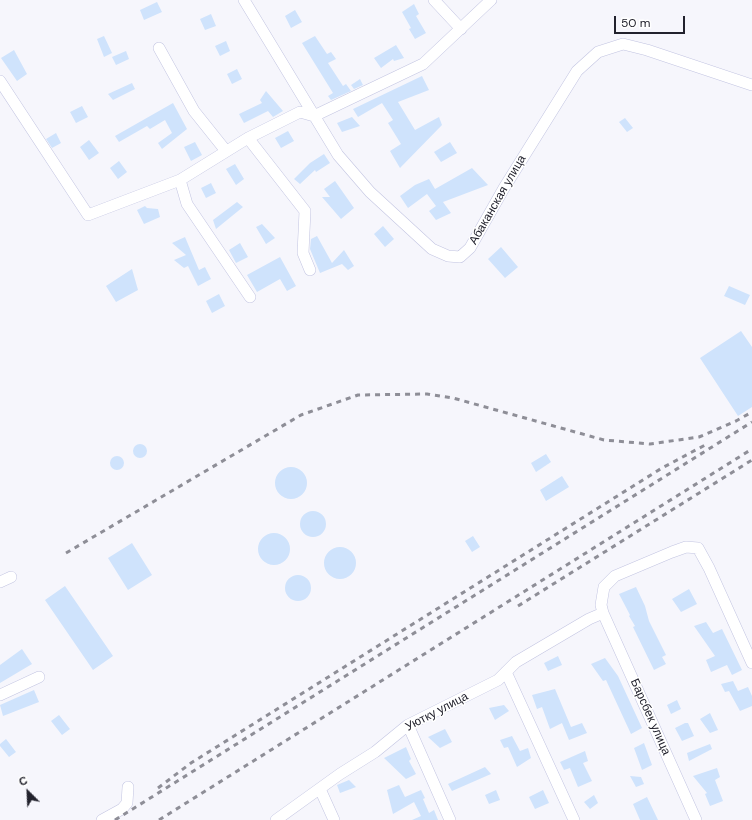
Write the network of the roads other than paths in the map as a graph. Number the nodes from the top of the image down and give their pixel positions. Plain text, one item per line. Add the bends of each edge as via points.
1 (244, 0) edge
2 (434, 0) edge
3 (491, 0) edge
4 (461, 29) junction
5 (159, 48) dead end
6 (0, 81) edge
7 (752, 86) edge
8 (314, 116) junction
9 (248, 138) junction
10 (226, 151) junction
11 (180, 180) junction
12 (310, 270) dead end
13 (250, 297) dead end
14 (11, 577) dead end
15 (0, 582) edge
16 (603, 613) junction
17 (752, 662) edge
18 (506, 672) junction
19 (39, 677) dead end
20 (0, 695) edge
21 (408, 725) junction
22 (128, 787) dead end
23 (320, 789) junction
24 (102, 820) edge
25 (276, 820) edge
26 (334, 820) edge
27 (450, 820) edge
28 (574, 820) edge
29 (696, 820) edge

1 - 8 street, Абаканская улица
2 - 4 street
3 - 4 street
4 - 8 street via 423,64
5 - 10 street via 194,111
6 - 11 street via 88,215
7 - 8 street, Абаканская улица via 623,44 598,52 577,71 470,248 460,257 448,256 432,249 370,192 338,155
8 - 9 street via 300,112
9 - 10 street
9 - 12 street via 305,211 302,253
10 - 11 street
11 - 13 street via 187,204
14 - 15 street
16 - 17 street via 601,604 604,587 615,576 686,547 698,548
16 - 18 street, Уютку улица via 516,662
16 - 29 street, Барсбек улица
18 - 21 street, Уютку улица via 498,680
18 - 28 street
19 - 20 street
21 - 23 street, Уютку улица via 375,752
21 - 27 street
22 - 24 street via 128,803
23 - 25 street, Уютку улица
23 - 26 street

